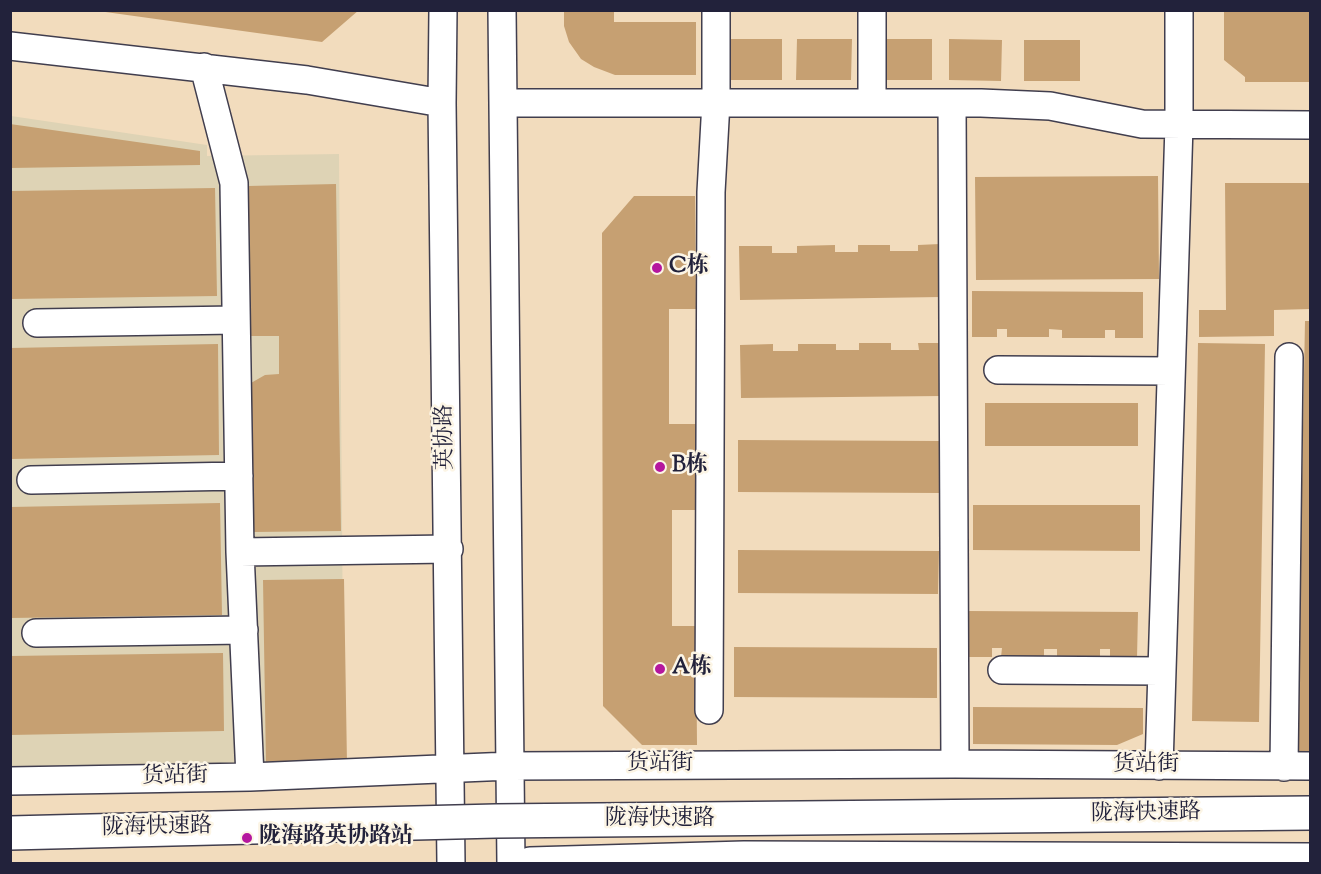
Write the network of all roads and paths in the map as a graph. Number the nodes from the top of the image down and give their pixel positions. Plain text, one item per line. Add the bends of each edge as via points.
1 (443, 10) edge
2 (502, 10) edge
3 (716, 10) edge
4 (872, 10) edge
5 (1179, 10) edge
6 (10, 46) edge
7 (204, 67) junction
8 (503, 102) junction
9 (716, 102) junction
10 (442, 103) junction
11 (872, 103) junction
12 (952, 103) junction
13 (1179, 125) junction
14 (1311, 125) edge
15 (236, 320) junction
16 (37, 323) dead end
17 (1288, 357) dead end
18 (998, 370) dead end
19 (1171, 371) junction
20 (239, 476) junction
21 (31, 480) dead end
22 (448, 549) junction
23 (240, 552) junction
24 (244, 630) junction
25 (36, 633) dead end
26 (1002, 670) dead end
27 (1161, 671) junction
28 (709, 710) dead end
29 (955, 764) junction
30 (510, 766) junction
31 (1159, 766) junction
32 (1311, 766) edge
33 (1284, 767) junction
34 (450, 768) junction
35 (250, 777) junction
36 (10, 782) edge
37 (1311, 813) edge
38 (10, 833) edge
39 (1311, 860) edge
40 (1063, 862) edge
41 (451, 864) edge
42 (511, 864) edge
43 (530, 864) edge

1 - 10 street, 英协路
2 - 8 street
3 - 9 street
4 - 11 street
5 - 13 street
6 - 7 street
7 - 10 street
7 - 15 street via 234,183
8 - 9 street
8 - 30 street
9 - 11 street
9 - 28 street via 711,192
10 - 22 street, 英协路
11 - 12 street
12 - 13 street via 1050,106 1142,124
12 - 29 street
13 - 14 street
13 - 19 street
15 - 16 street
15 - 20 street
17 - 33 street
18 - 19 street
19 - 27 street
20 - 21 street
20 - 23 street
22 - 23 street
22 - 34 street, 英协路
23 - 24 street
24 - 25 street
24 - 35 street
26 - 27 street
27 - 31 street
29 - 30 street, 货站街
29 - 31 street, 货站街
30 - 34 street, 货站街
30 - 42 street
31 - 33 street, 货站街
32 - 33 street, 货站街
34 - 35 street, 货站街
34 - 41 street, 英协路
35 - 36 street, 货站街
37 - 38 highway, 陇海快速路, bridge via 496,821
39 - 40 highway, 陇海快速路
40 - 43 highway, 陇海快速路 via 744,858

